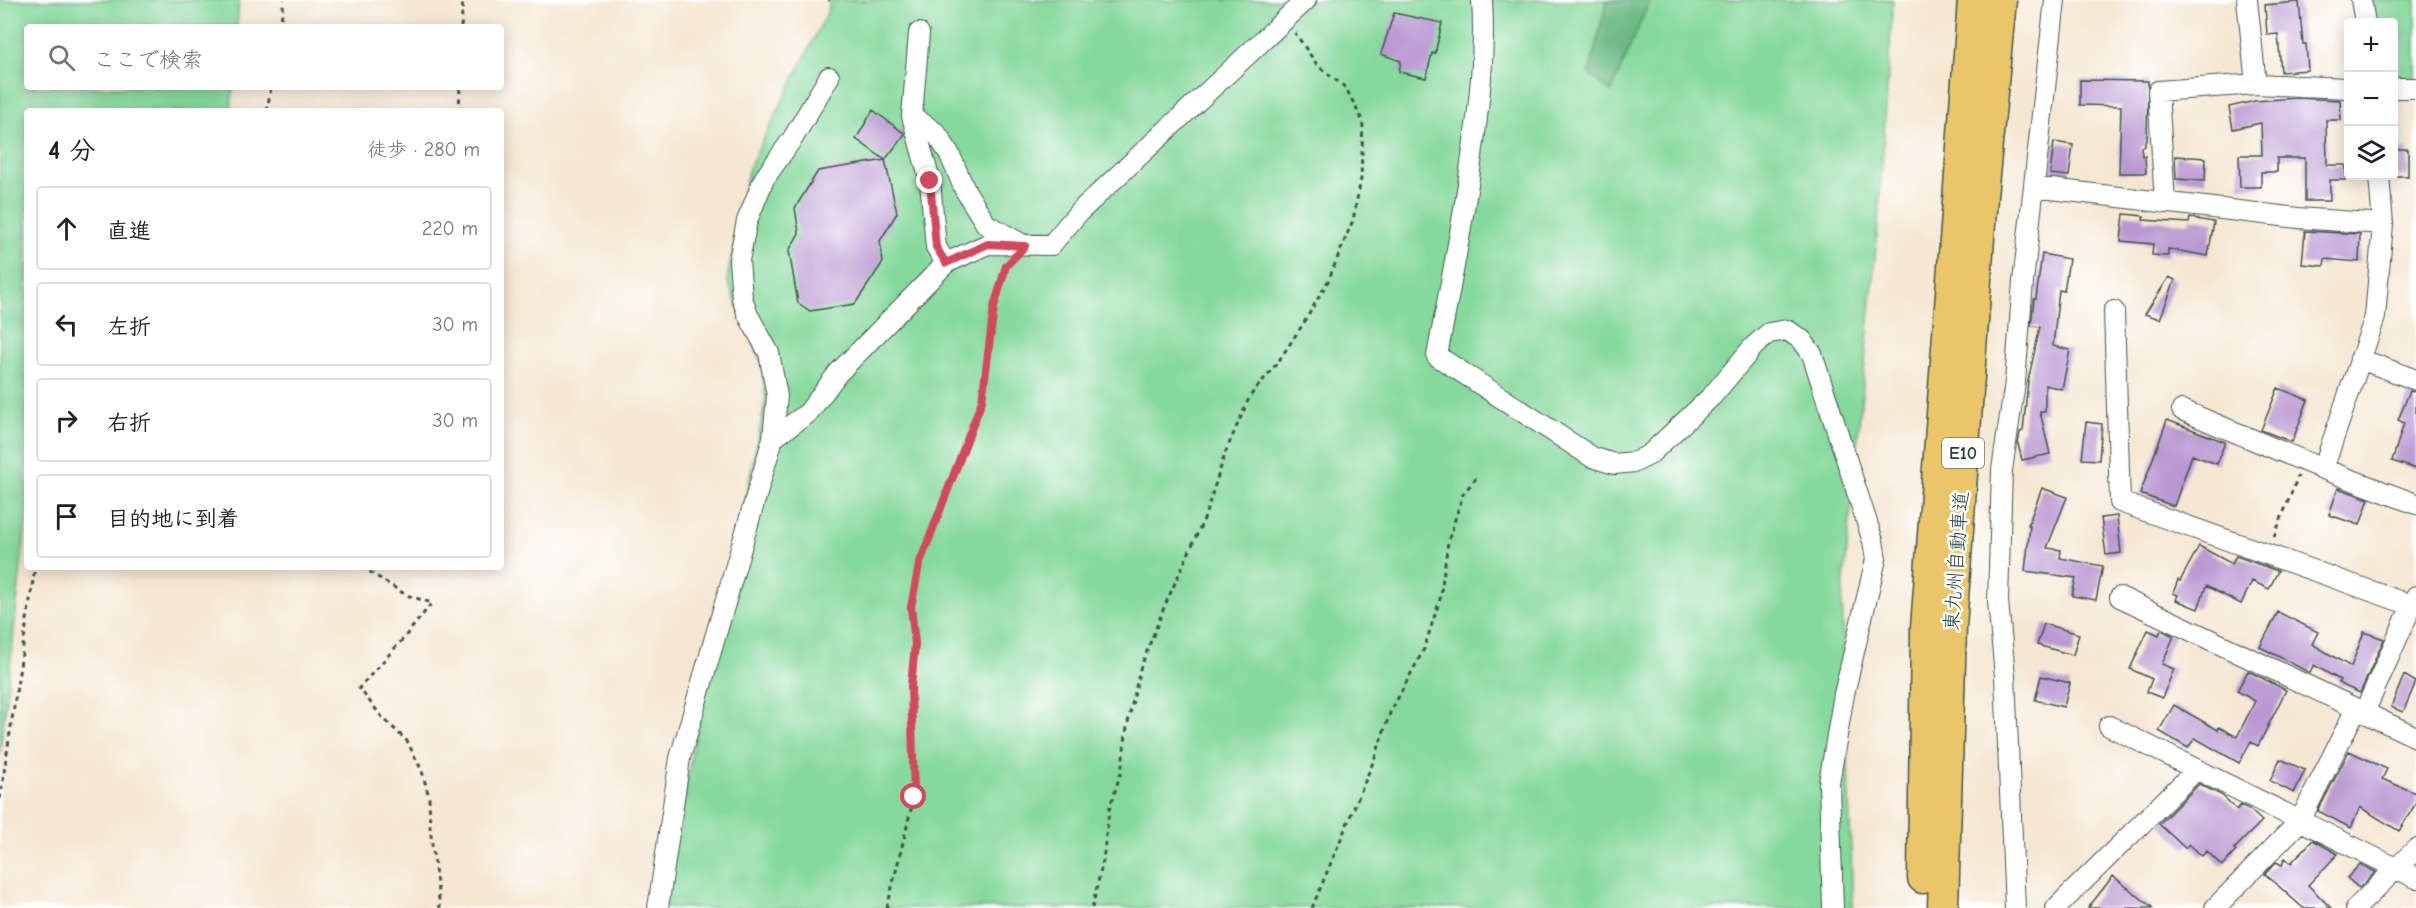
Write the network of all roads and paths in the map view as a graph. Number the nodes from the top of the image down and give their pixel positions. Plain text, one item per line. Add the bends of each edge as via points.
1 (284, 0) edge
2 (463, 0) edge
3 (1306, 0) edge
4 (1482, 0) edge
5 (1973, 0) edge
6 (2001, 0) edge
7 (2055, 0) edge
8 (2247, 0) edge
9 (2361, 0) edge
10 (2364, 18) edge
11 (1286, 19) junction
12 (280, 24) edge
13 (461, 24) edge
14 (919, 33) dead end
15 (829, 77) dead end
16 (2256, 84) junction
17 (2344, 88) edge
18 (2398, 88) edge
19 (2416, 88) edge
20 (270, 90) edge
21 (460, 90) edge
22 (268, 108) edge
23 (459, 108) edge
24 (912, 116) junction
25 (2379, 180) edge
26 (2034, 187) junction
27 (2165, 202) junction
28 (2383, 224) junction
29 (1025, 246) junction
30 (946, 263) junction
31 (2114, 311) dead end
32 (2360, 359) junction
33 (2416, 380) edge
34 (2182, 410) dead end
35 (773, 438) junction
36 (2304, 461) junction
37 (2323, 469) junction
38 (1477, 477) dead end
39 (2416, 504) edge
40 (2267, 554) junction
41 (34, 570) edge
42 (367, 570) edge
43 (2120, 597) dead end
44 (2415, 603) edge
45 (2360, 711) junction
46 (2109, 726) dead end
47 (2416, 737) edge
48 (2196, 771) junction
49 (0, 799) edge
50 (2300, 821) junction
51 (2416, 849) edge
52 (2397, 867) junction
53 (2416, 878) edge
54 (440, 908) edge
55 (658, 908) edge
56 (887, 908) edge
57 (1092, 908) edge
58 (1312, 908) edge
59 (1833, 908) edge
60 (1923, 908) edge
61 (1943, 908) edge
62 (2015, 908) edge
63 (2056, 908) edge
64 (2215, 908) edge
65 (2356, 908) edge

1 - 12 path
2 - 13 path
3 - 11 street
4 - 59 street via 1479,105 1467,204 1437,356 1592,457 1614,464 1635,462 1649,455 1712,396 1769,333 1787,330 1802,340 1812,354 1876,559 1844,694 1829,783
5 - 60 highway, 東九州自動車道 / E10 via 1926,628
6 - 61 highway, 東九州自動車道 / E10 via 1982,196 1951,627
7 - 26 street
8 - 16 street
9 - 10 street
11 - 29 street via 1079,212 1051,245
11 - 57 path via 1318,66 1346,88 1364,122 1361,179 1353,220 1311,311 1250,396 1204,519 1140,669
14 - 24 street
15 - 35 street via 764,179 747,221 739,260 742,298 771,363 777,396
16 - 17 street
16 - 27 street via 2158,91
18 - 19 street
20 - 22 path
21 - 23 path
24 - 29 street via 936,134 986,224
24 - 30 street via 930,181 936,247
25 - 28 street
26 - 27 street
26 - 62 street via 2015,382 2002,470 1998,601
27 - 28 street
28 - 32 street via 2375,317
29 - 30 street via 988,244
29 - 56 path via 1006,266 994,307 982,401 919,565 911,607 915,644 911,686 914,797
30 - 35 street via 838,373 808,413
31 - 40 street via 2120,502
32 - 33 street
32 - 37 street
34 - 36 street
35 - 55 street via 680,758
36 - 37 street
36 - 40 path
37 - 39 street
38 - 58 path via 1463,494 1448,542 1440,599 1424,650 1390,713
40 - 44 street
41 - 49 path
42 - 54 path via 406,596 432,603 359,688 406,741 422,771 429,797
43 - 45 street
44 - 45 street
45 - 47 street
45 - 50 street
46 - 48 street
48 - 50 street
48 - 63 street
50 - 52 street
50 - 64 street
51 - 52 street
52 - 53 street
52 - 65 street

